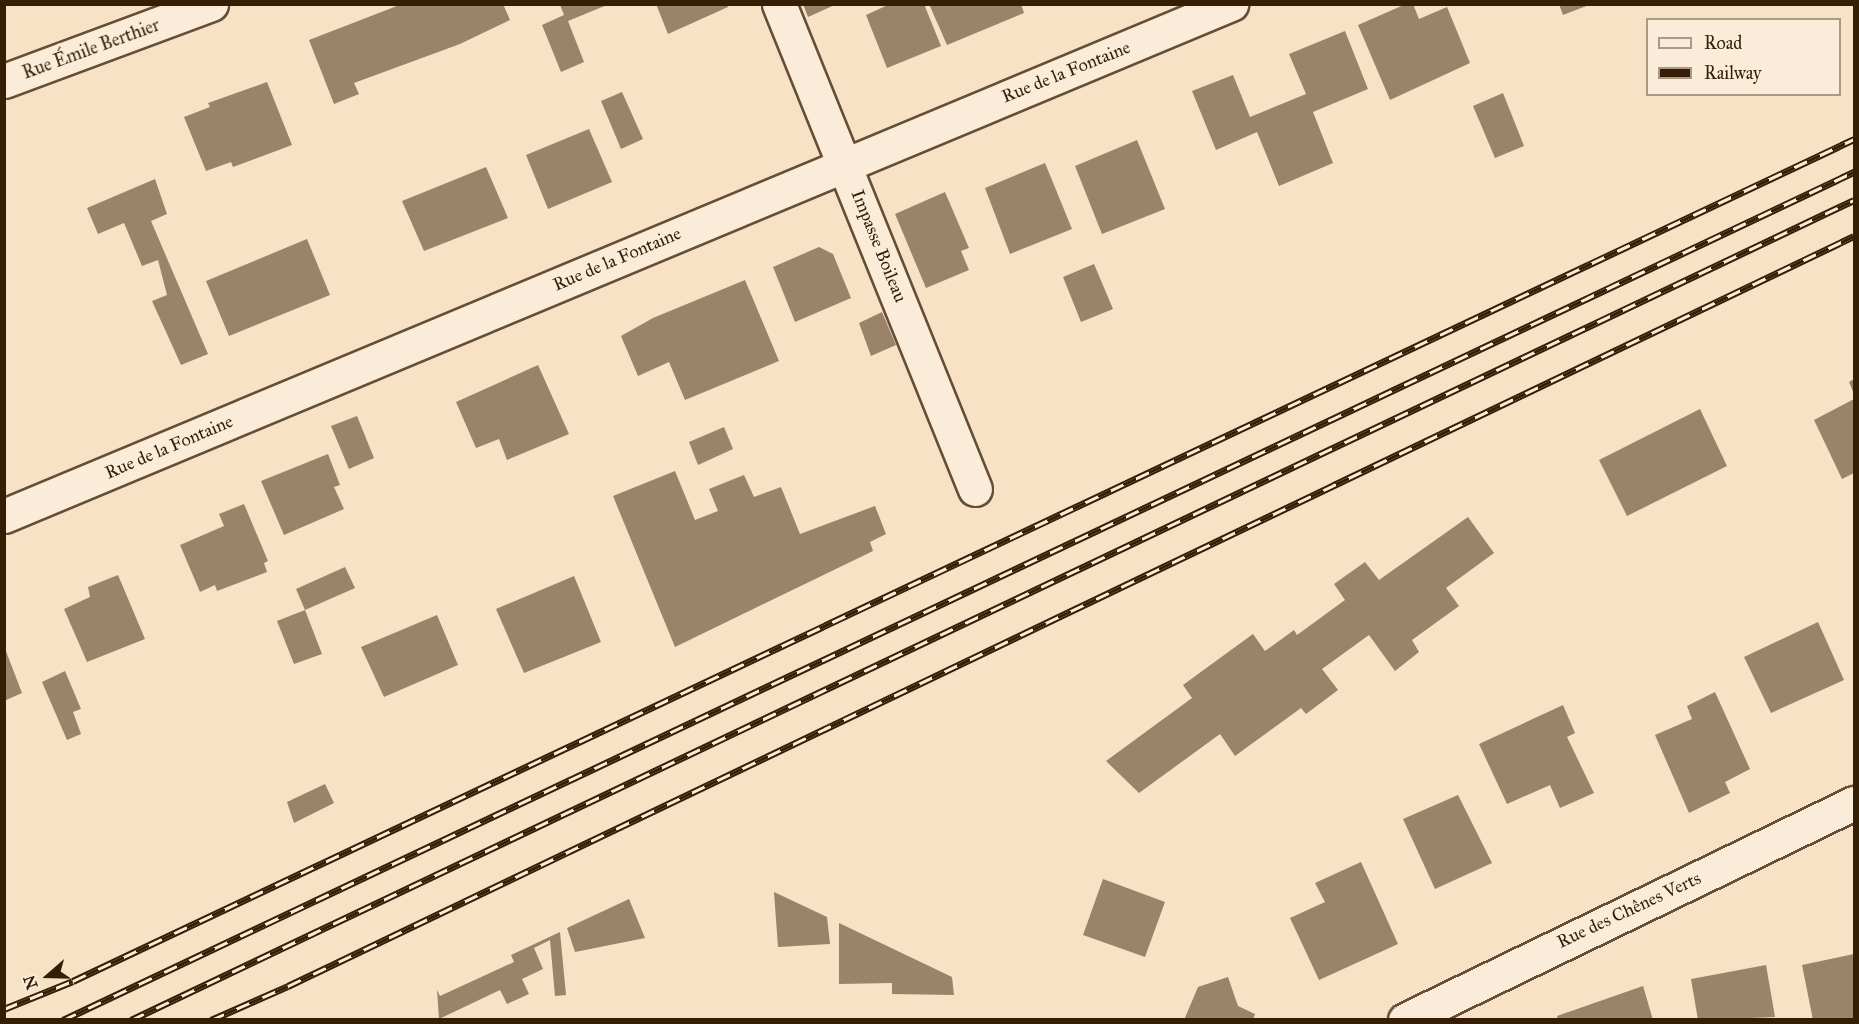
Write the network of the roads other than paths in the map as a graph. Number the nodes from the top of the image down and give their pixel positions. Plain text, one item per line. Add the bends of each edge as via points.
1 (211, 4) edge
2 (778, 4) edge
3 (1231, 4) edge
4 (4, 81) edge
5 (846, 163) junction
6 (975, 489) dead end
7 (4, 516) edge
8 (1854, 803) edge
9 (1405, 1020) edge

1 - 4 street, Rue Émile Berthier
2 - 5 street, Impasse Boileau
3 - 5 street, Rue de la Fontaine
5 - 6 street, Impasse Boileau
5 - 7 street, Rue de la Fontaine
8 - 9 street, Rue des Chênes Verts

